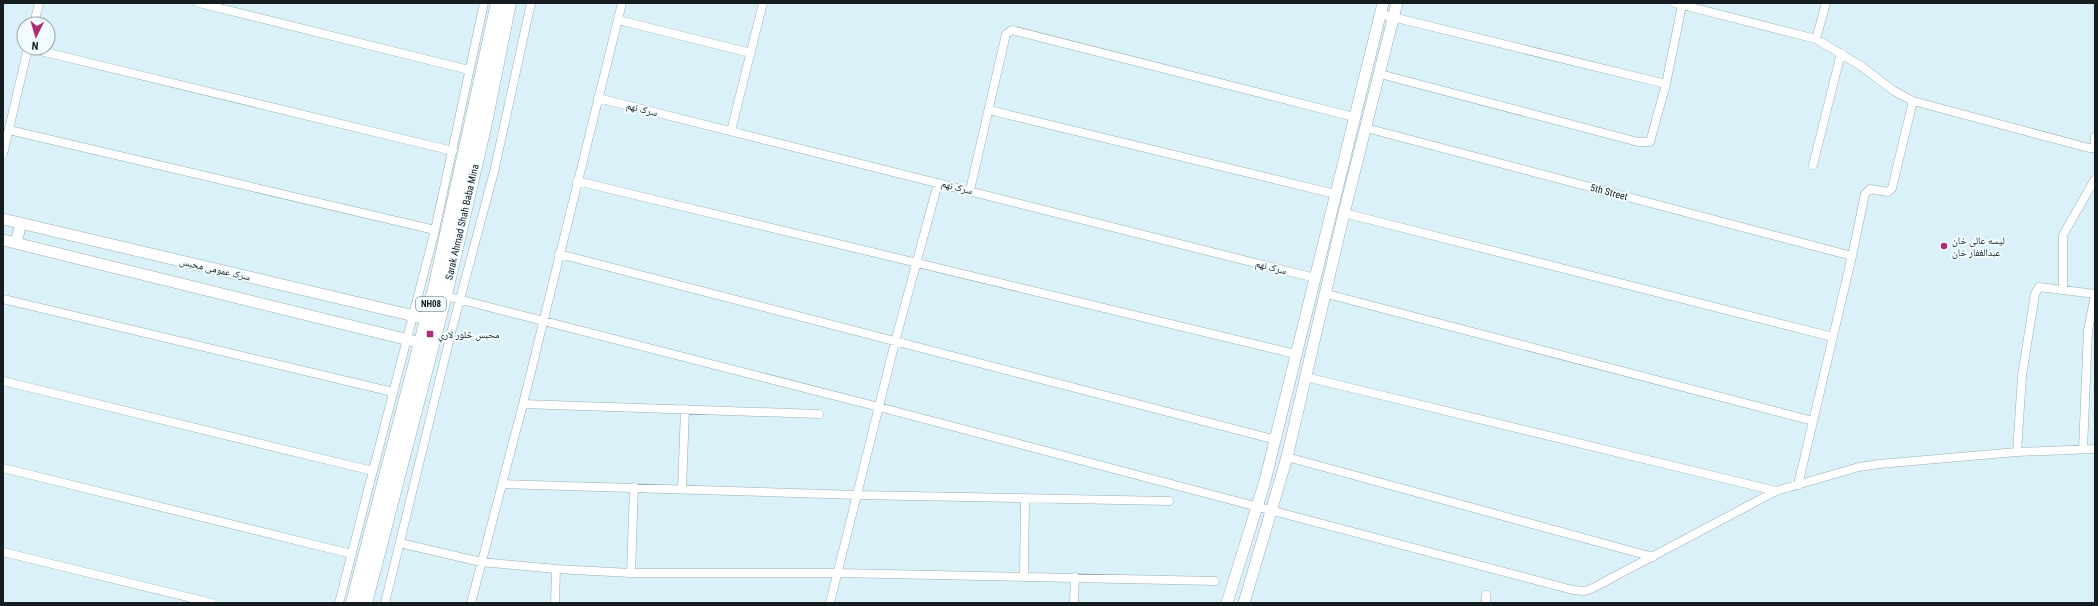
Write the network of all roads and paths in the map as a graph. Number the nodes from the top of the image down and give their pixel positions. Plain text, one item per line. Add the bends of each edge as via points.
1 (39, 3) edge
2 (199, 3) edge
3 (484, 3) edge
4 (498, 3) edge
5 (509, 3) edge
6 (531, 3) edge
7 (622, 3) edge
8 (763, 3) edge
9 (1398, 3) edge
10 (1826, 3) edge
11 (1679, 4) edge
12 (1381, 8) edge
13 (36, 16) edge
14 (1394, 17) junction
15 (618, 20) junction
16 (1816, 39) junction
17 (751, 53) junction
18 (1841, 53) junction
19 (56, 55) edge
20 (26, 56) edge
21 (469, 70) junction
22 (1380, 74) junction
23 (1666, 84) junction
24 (598, 98) junction
25 (1913, 101) junction
26 (989, 110) junction
27 (1354, 117) junction
28 (1366, 128) junction
29 (9, 130) junction
30 (731, 130) junction
31 (2095, 137) edge
32 (2095, 148) edge
33 (453, 151) junction
34 (3, 154) edge
35 (1812, 164) dead end
36 (2095, 179) edge
37 (577, 181) junction
38 (938, 183) junction
39 (970, 190) junction
40 (1335, 194) junction
41 (1344, 213) junction
42 (3, 219) edge
43 (21, 223) junction
44 (435, 230) junction
45 (3, 240) edge
46 (16, 243) junction
47 (559, 254) junction
48 (1852, 256) junction
49 (916, 262) junction
50 (1315, 278) junction
51 (2063, 290) junction
52 (439, 294) junction
53 (1327, 294) junction
54 (2095, 295) edge
55 (3, 299) edge
56 (461, 300) junction
57 (413, 316) junction
58 (427, 319) junction
59 (543, 321) junction
60 (1833, 337) junction
61 (407, 339) junction
62 (896, 342) junction
63 (421, 343) junction
64 (1296, 354) junction
65 (1306, 377) junction
66 (3, 380) edge
67 (393, 392) junction
68 (523, 404) junction
69 (879, 407) junction
70 (685, 409) junction
71 (819, 414) dead end
72 (1813, 421) junction
73 (1276, 440) junction
74 (2083, 449) junction
75 (2095, 449) edge
76 (2017, 452) junction
77 (1287, 457) junction
78 (3, 468) edge
79 (373, 471) junction
80 (502, 484) junction
81 (1798, 485) junction
82 (634, 487) junction
83 (682, 489) junction
84 (1776, 491) junction
85 (857, 495) junction
86 (1025, 498) junction
87 (1168, 501) dead end
88 (1257, 507) junction
89 (1271, 512) junction
90 (400, 543) junction
91 (3, 552) edge
92 (352, 554) junction
93 (1653, 557) junction
94 (481, 562) junction
95 (556, 569) junction
96 (631, 573) junction
97 (838, 573) junction
98 (1024, 576) junction
99 (1075, 577) junction
100 (1216, 581) dead end
101 (212, 603) edge
102 (339, 603) edge
103 (353, 603) edge
104 (365, 603) edge
105 (385, 603) edge
106 (471, 603) edge
107 (555, 603) edge
108 (830, 603) edge
109 (1074, 603) edge
110 (1226, 603) edge
111 (1244, 603) edge

1 - 13 street
2 - 21 street
3 - 21 street
4 - 52 highway, NH08
5 - 52 highway, Sarak Ahmad Shah Baba Mina / NH08 via 485,123
6 - 56 street via 494,172
7 - 15 street
8 - 17 street
9 - 14 street
10 - 16 street
11 - 16 street
11 - 23 street
12 - 14 street
12 - 27 street
14 - 22 street
14 - 23 street
15 - 17 street
15 - 24 street
16 - 18 street
17 - 30 street
18 - 25 street via 1894,91
18 - 35 street
19 - 33 street
20 - 29 street
21 - 33 street
22 - 23 street via 1644,142 1650,142 1652,137
22 - 28 street
24 - 30 street, سرک نهم
24 - 37 street
25 - 32 street
25 - 48 street via 1892,188 1888,192 1870,189 1865,194
26 - 27 street via 1006,34 1012,30
26 - 39 street
26 - 40 street
27 - 40 street
28 - 41 street
28 - 48 street, 5th Street
29 - 34 street
29 - 44 street
30 - 38 street, سرک نهم
31 - 32 street
33 - 44 street
36 - 51 street via 2063,235
37 - 47 street
37 - 49 street
38 - 39 street, سرک نهم
38 - 49 street
39 - 50 street, سرک نهم
40 - 50 street
41 - 53 street
41 - 60 street
42 - 43 street, سرک عمومی محبس
43 - 46 street
43 - 57 street, سرک عمومی محبس
44 - 57 street
45 - 46 street
46 - 61 street
47 - 59 street
47 - 62 street
48 - 60 street
49 - 62 street
49 - 64 street
50 - 64 street
51 - 54 street
51 - 76 street via 2039,288 2035,294 2022,376
52 - 56 street
52 - 58 highway, NH08
52 - 104 highway, Sarak Ahmad Shah Baba Mina / NH08
53 - 65 street
53 - 72 street
54 - 74 street via 2088,330
55 - 67 street
56 - 59 street
56 - 90 street
57 - 58 street, سرک عمومی محبس
57 - 61 street
58 - 63 highway, NH08
59 - 68 street
59 - 69 street
60 - 72 street
61 - 63 street
61 - 67 street
62 - 69 street
62 - 73 street
63 - 103 highway, NH08
64 - 73 street
65 - 77 street
65 - 84 street
66 - 79 street
67 - 79 street
68 - 70 street
68 - 80 street
69 - 85 street
69 - 88 street
70 - 71 street
70 - 83 street
72 - 81 street
73 - 88 street
74 - 75 street
74 - 76 street
76 - 81 street via 1859,467
77 - 89 street
77 - 93 street
78 - 92 street
79 - 92 street
80 - 82 street
80 - 94 street
81 - 84 street
82 - 83 street
82 - 96 street
83 - 85 street
84 - 93 street
85 - 86 street
85 - 97 street
86 - 87 street
86 - 98 street
88 - 89 street
88 - 110 street
89 - 93 street via 1573,590 1592,589
89 - 111 street
90 - 94 street
90 - 105 street
91 - 101 street
92 - 102 street
94 - 95 street
94 - 106 street
95 - 96 street
95 - 107 street
96 - 97 street
97 - 98 street
97 - 108 street
98 - 99 street
99 - 100 street
99 - 109 street

